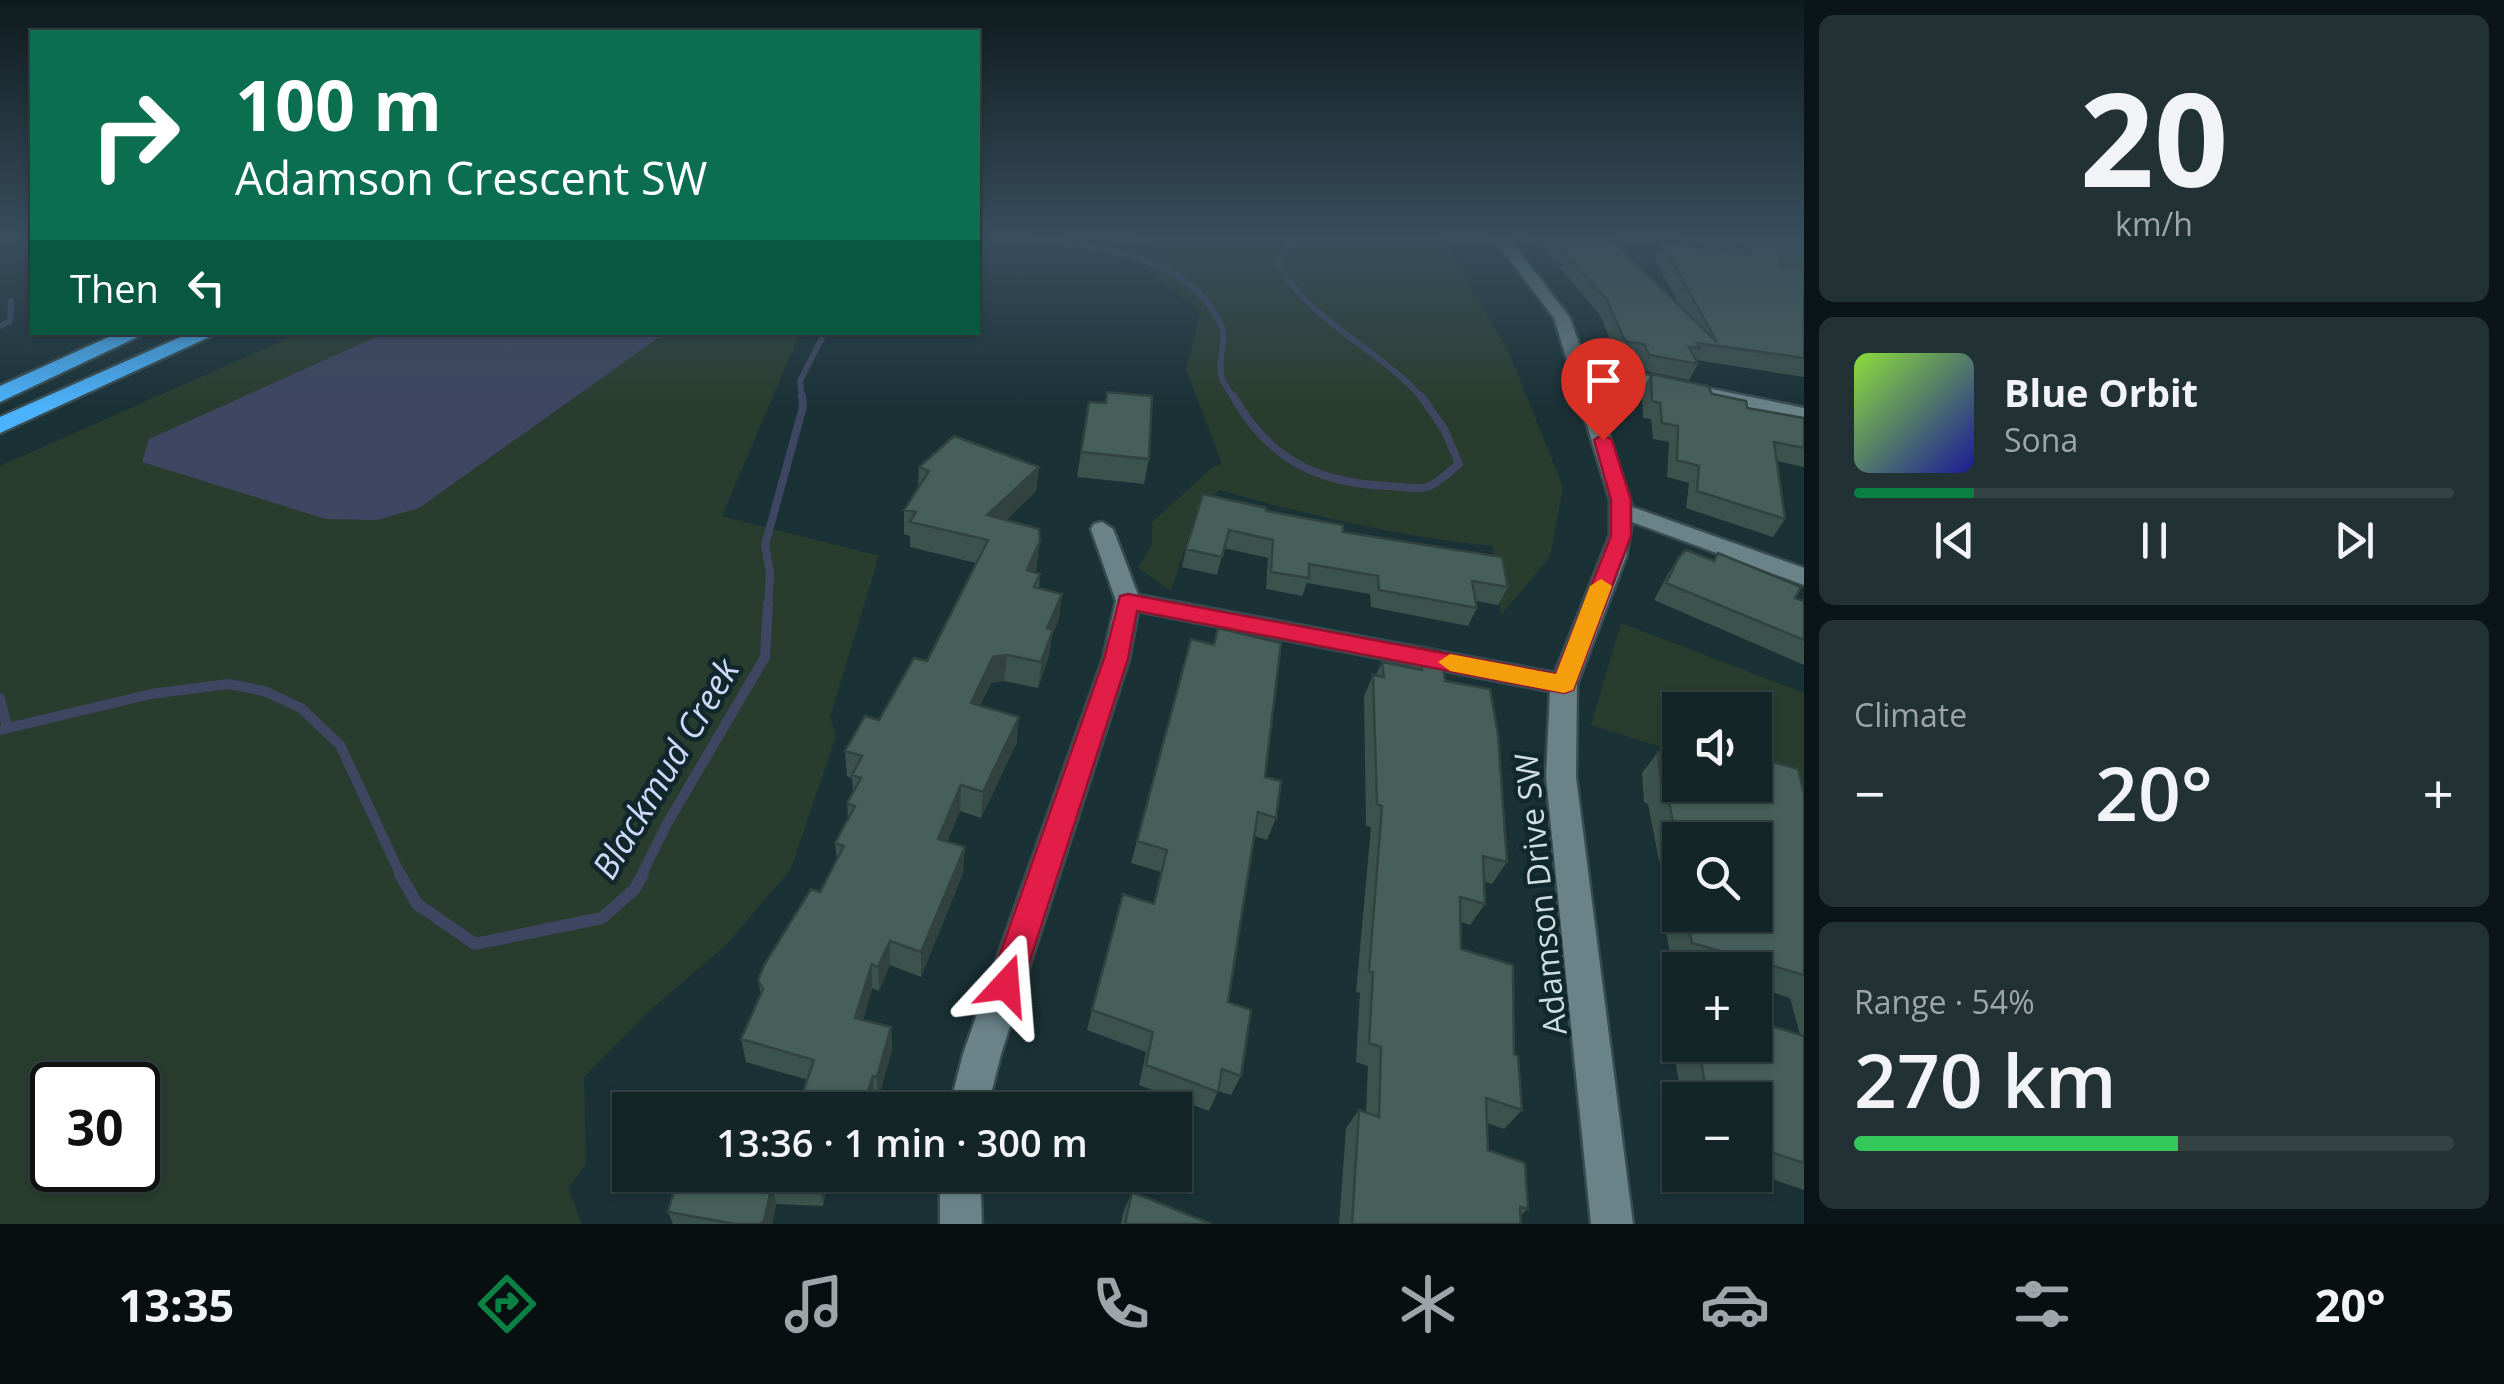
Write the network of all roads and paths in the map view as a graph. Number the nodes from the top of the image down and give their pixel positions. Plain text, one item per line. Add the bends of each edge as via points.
1 (1543, 294) edge
2 (131, 335) edge
3 (203, 335) edge
4 (1581, 368) junction
5 (0, 394) edge
6 (1804, 414) edge
7 (0, 426) edge
8 (1622, 511) junction
9 (1102, 529) dead end
10 (1804, 576) edge
11 (1128, 601) junction
12 (1564, 684) junction
13 (972, 1092) edge
14 (961, 1192) edge
15 (962, 1224) edge
16 (1612, 1224) edge

1 - 4 street, Adamson Drive SW via 1562,318
2 - 5 highway
3 - 7 highway
4 - 6 street
4 - 8 street, Adamson Drive SW
8 - 10 street
8 - 12 street, Adamson Drive SW via 1614,557
9 - 11 street
11 - 12 street
11 - 13 street via 1116,659
12 - 16 street, Adamson Drive SW via 1561,777
14 - 15 street

